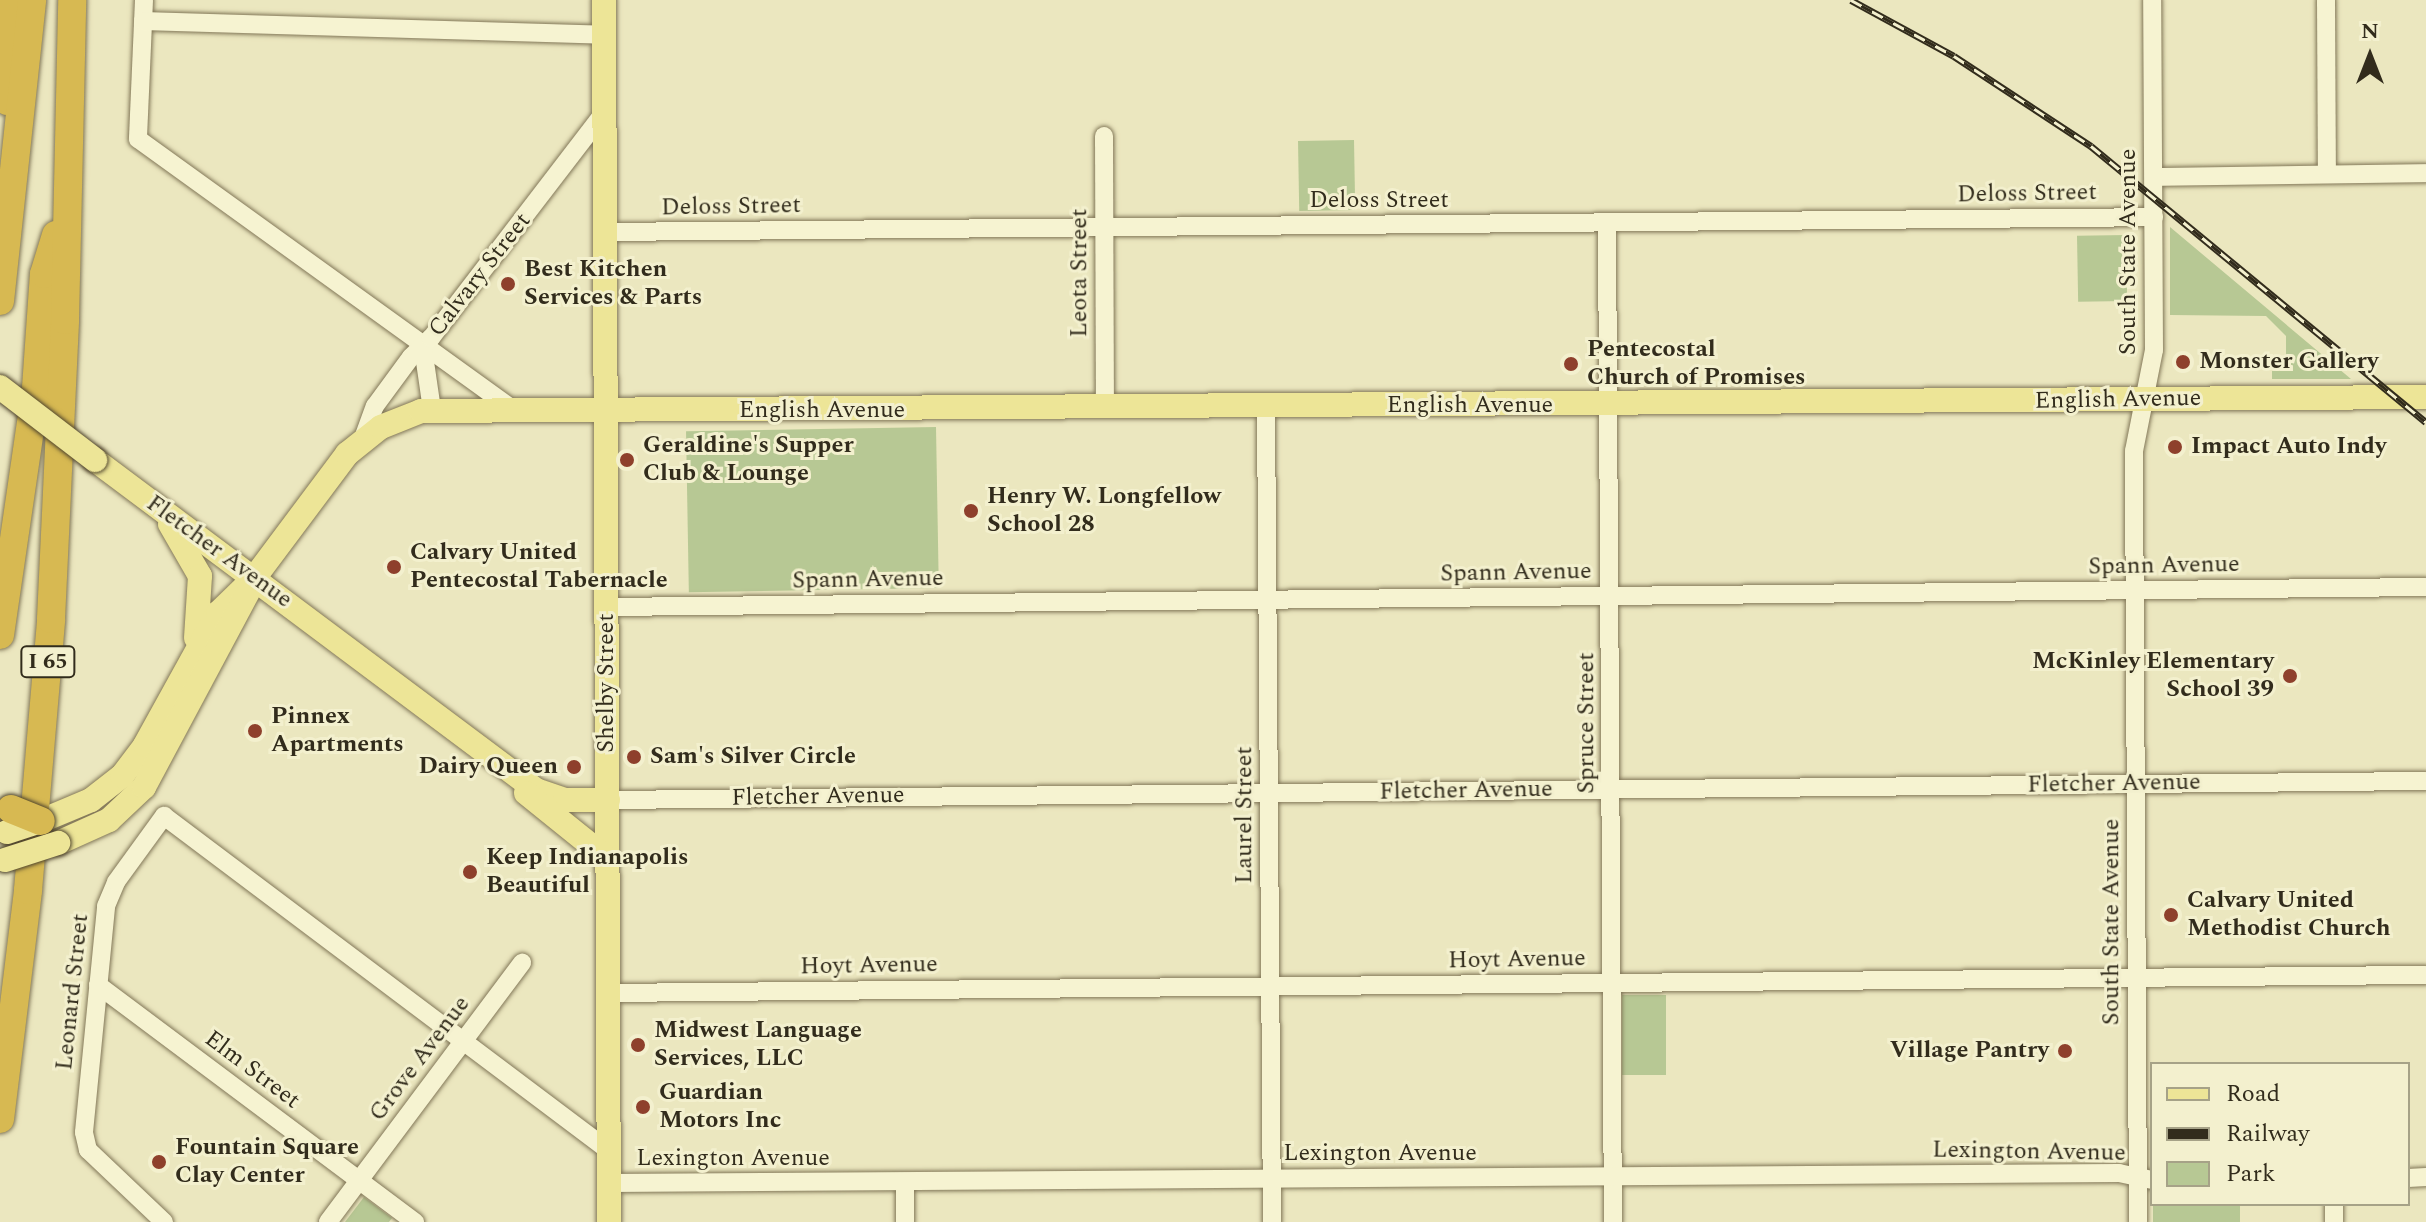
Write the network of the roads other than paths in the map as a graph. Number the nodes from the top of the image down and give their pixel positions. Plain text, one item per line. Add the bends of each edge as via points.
1 (8, 0) edge
2 (32, 0) edge
3 (72, 0) edge
4 (144, 0) edge
5 (604, 0) edge
6 (2152, 0) edge
7 (2326, 0) edge
8 (143, 21) junction
9 (604, 35) junction
10 (605, 111) junction
11 (1104, 136) dead end
12 (2426, 173) edge
13 (2327, 174) junction
14 (2154, 177) junction
15 (66, 203) junction
16 (2154, 217) junction
17 (1607, 224) junction
18 (1103, 227) junction
19 (605, 232) junction
20 (6, 258) junction
21 (0, 301) edge
22 (423, 348) junction
23 (0, 387) edge
24 (2426, 397) edge
25 (2144, 400) junction
26 (1609, 405) junction
27 (1266, 407) junction
28 (1105, 409) junction
29 (432, 410) junction
30 (514, 410) junction
31 (605, 413) junction
32 (362, 441) junction
33 (159, 509) junction
34 (255, 577) junction
35 (2426, 587) edge
36 (2134, 591) junction
37 (1610, 596) junction
38 (1268, 599) junction
39 (607, 607) junction
40 (0, 635) edge
41 (191, 660) junction
42 (514, 774) junction
43 (2426, 781) edge
44 (2135, 784) junction
45 (1611, 789) junction
46 (1269, 793) junction
47 (608, 800) junction
48 (164, 816) joint
49 (4, 819) edge
50 (54, 826) junction
51 (608, 859) junction
52 (2, 861) edge
53 (522, 963) dead end
54 (2426, 975) edge
55 (2136, 978) junction
56 (1612, 983) junction
57 (98, 985) junction
58 (1270, 986) junction
59 (608, 993) junction
60 (463, 1041) junction
61 (0, 1119) edge
62 (608, 1150) junction
63 (1613, 1176) junction
64 (2145, 1178) edge
65 (1272, 1179) junction
66 (359, 1180) junction
67 (608, 1183) junction
68 (905, 1183) junction
69 (164, 1222) edge
70 (328, 1222) edge
71 (415, 1222) edge
72 (609, 1222) edge
73 (905, 1222) edge
74 (1272, 1222) edge
75 (1613, 1222) edge
76 (2138, 1222) edge

1 - 20 highway
2 - 20 highway
3 - 15 highway, I 65
4 - 8 street
5 - 9 main road, Shelby Street
6 - 14 street, South State Avenue
7 - 13 street
8 - 9 street
8 - 22 street via 138,139
9 - 10 main road, Shelby Street
10 - 19 main road, Shelby Street
10 - 22 street, Calvary Street
11 - 18 street, Leota Street
12 - 13 street
13 - 14 street
14 - 16 street, South State Avenue
15 - 40 highway via 44,274 36,388
15 - 61 highway, I 65 via 65,320 42,748
16 - 17 street, Deloss Street
16 - 25 street, South State Avenue via 2154,350
17 - 18 street, Deloss Street
17 - 26 street, Spruce Street
18 - 19 street, Deloss Street
18 - 28 street, Leota Street
19 - 31 main road, Shelby Street
20 - 21 highway
22 - 29 street
22 - 30 street
22 - 32 street, Calvary Street via 375,406
23 - 33 main road, Fletcher Avenue, bridge
24 - 25 main road, English Avenue
25 - 26 main road, English Avenue
25 - 36 street, South State Avenue via 2134,436
26 - 27 main road, English Avenue
26 - 37 street, Spruce Street
27 - 28 main road, English Avenue
27 - 38 street, Laurel Street
28 - 31 main road, English Avenue
29 - 30 main road, English Avenue
29 - 32 main road, Calvary Street via 391,422
30 - 31 main road, English Avenue
31 - 39 main road, Shelby Street
32 - 34 main road, Calvary Street
33 - 34 main road, Fletcher Avenue
33 - 41 main road via 200,576 201,610
34 - 41 main road, Calvary Street via 218,613
34 - 42 main road, Fletcher Avenue
34 - 50 main road, Calvary Street via 144,787 109,820
35 - 36 street, Spann Avenue
36 - 37 street, Spann Avenue
36 - 44 street, South State Avenue
37 - 38 street, Spann Avenue
37 - 45 street, Spruce Street
38 - 39 street, Spann Avenue
38 - 46 street, Laurel Street
39 - 47 main road, Shelby Street
41 - 50 main road, Calvary Street via 122,776
42 - 47 main road, Fletcher Avenue via 553,798
42 - 51 main road, Fletcher Avenue via 533,801
43 - 44 street, Fletcher Avenue
44 - 45 street, Fletcher Avenue
44 - 55 street, South State Avenue
45 - 46 street, Fletcher Avenue
45 - 56 street, Spruce Street
46 - 47 street, Fletcher Avenue
46 - 58 street, Laurel Street
47 - 51 main road, Shelby Street
48 - 57 street, Leonard Street via 110,893
48 - 60 street, Lexington Avenue
49 - 50 highway, bridge
50 - 52 main road, Calvary Street, bridge
51 - 59 main road, Shelby Street
53 - 60 street, Grove Avenue
54 - 55 street, Hoyt Avenue
55 - 56 street, Hoyt Avenue
55 - 64 street, South State Avenue
56 - 58 street, Hoyt Avenue
56 - 63 street, Spruce Street
57 - 66 street, Elm Street
57 - 69 street, Leonard Street via 85,1143
58 - 59 street, Hoyt Avenue
58 - 65 street, Laurel Street
59 - 62 main road, Shelby Street
60 - 62 street, Lexington Avenue
60 - 66 street, Grove Avenue
62 - 67 main road, Shelby Street
63 - 64 street, Lexington Avenue
63 - 65 street, Lexington Avenue
63 - 75 street, Spruce Street
64 - 76 street, South State Avenue
65 - 68 street, Lexington Avenue
65 - 74 street, Laurel Street
66 - 70 street, Grove Avenue
66 - 71 street, Elm Street
67 - 68 street, Lexington Avenue
67 - 72 main road, Shelby Street
68 - 73 street

